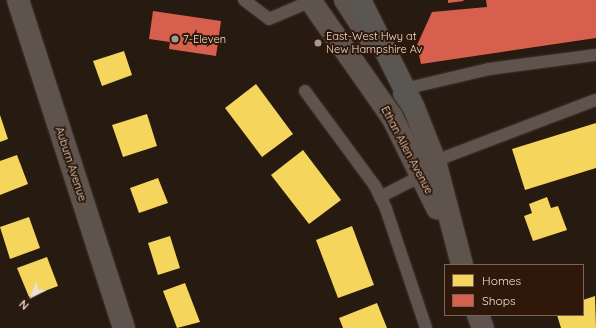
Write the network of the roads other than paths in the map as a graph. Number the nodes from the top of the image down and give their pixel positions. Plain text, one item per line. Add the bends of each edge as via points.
1 (18, 0) edge
2 (244, 0) edge
3 (345, 0) edge
4 (360, 0) edge
5 (311, 1) edge
6 (596, 55) edge
7 (404, 89) junction
8 (305, 91) dead end
9 (596, 100) edge
10 (414, 108) junction
11 (428, 168) junction
12 (380, 197) junction
13 (459, 255) edge
14 (478, 316) edge
15 (124, 328) edge
16 (426, 328) edge
17 (483, 328) edge

1 - 15 main road, Auburn Avenue
2 - 5 lane via 269,19
3 - 10 main road, Ethan Allen Avenue
4 - 7 main road
5 - 11 main road, Ethan Allen Avenue
6 - 7 lane via 489,69
7 - 10 main road
8 - 12 lane
9 - 11 lane
10 - 11 main road, Ethan Allen Avenue
11 - 12 lane
11 - 13 main road, Ethan Allen Avenue
12 - 16 lane
14 - 17 main road

